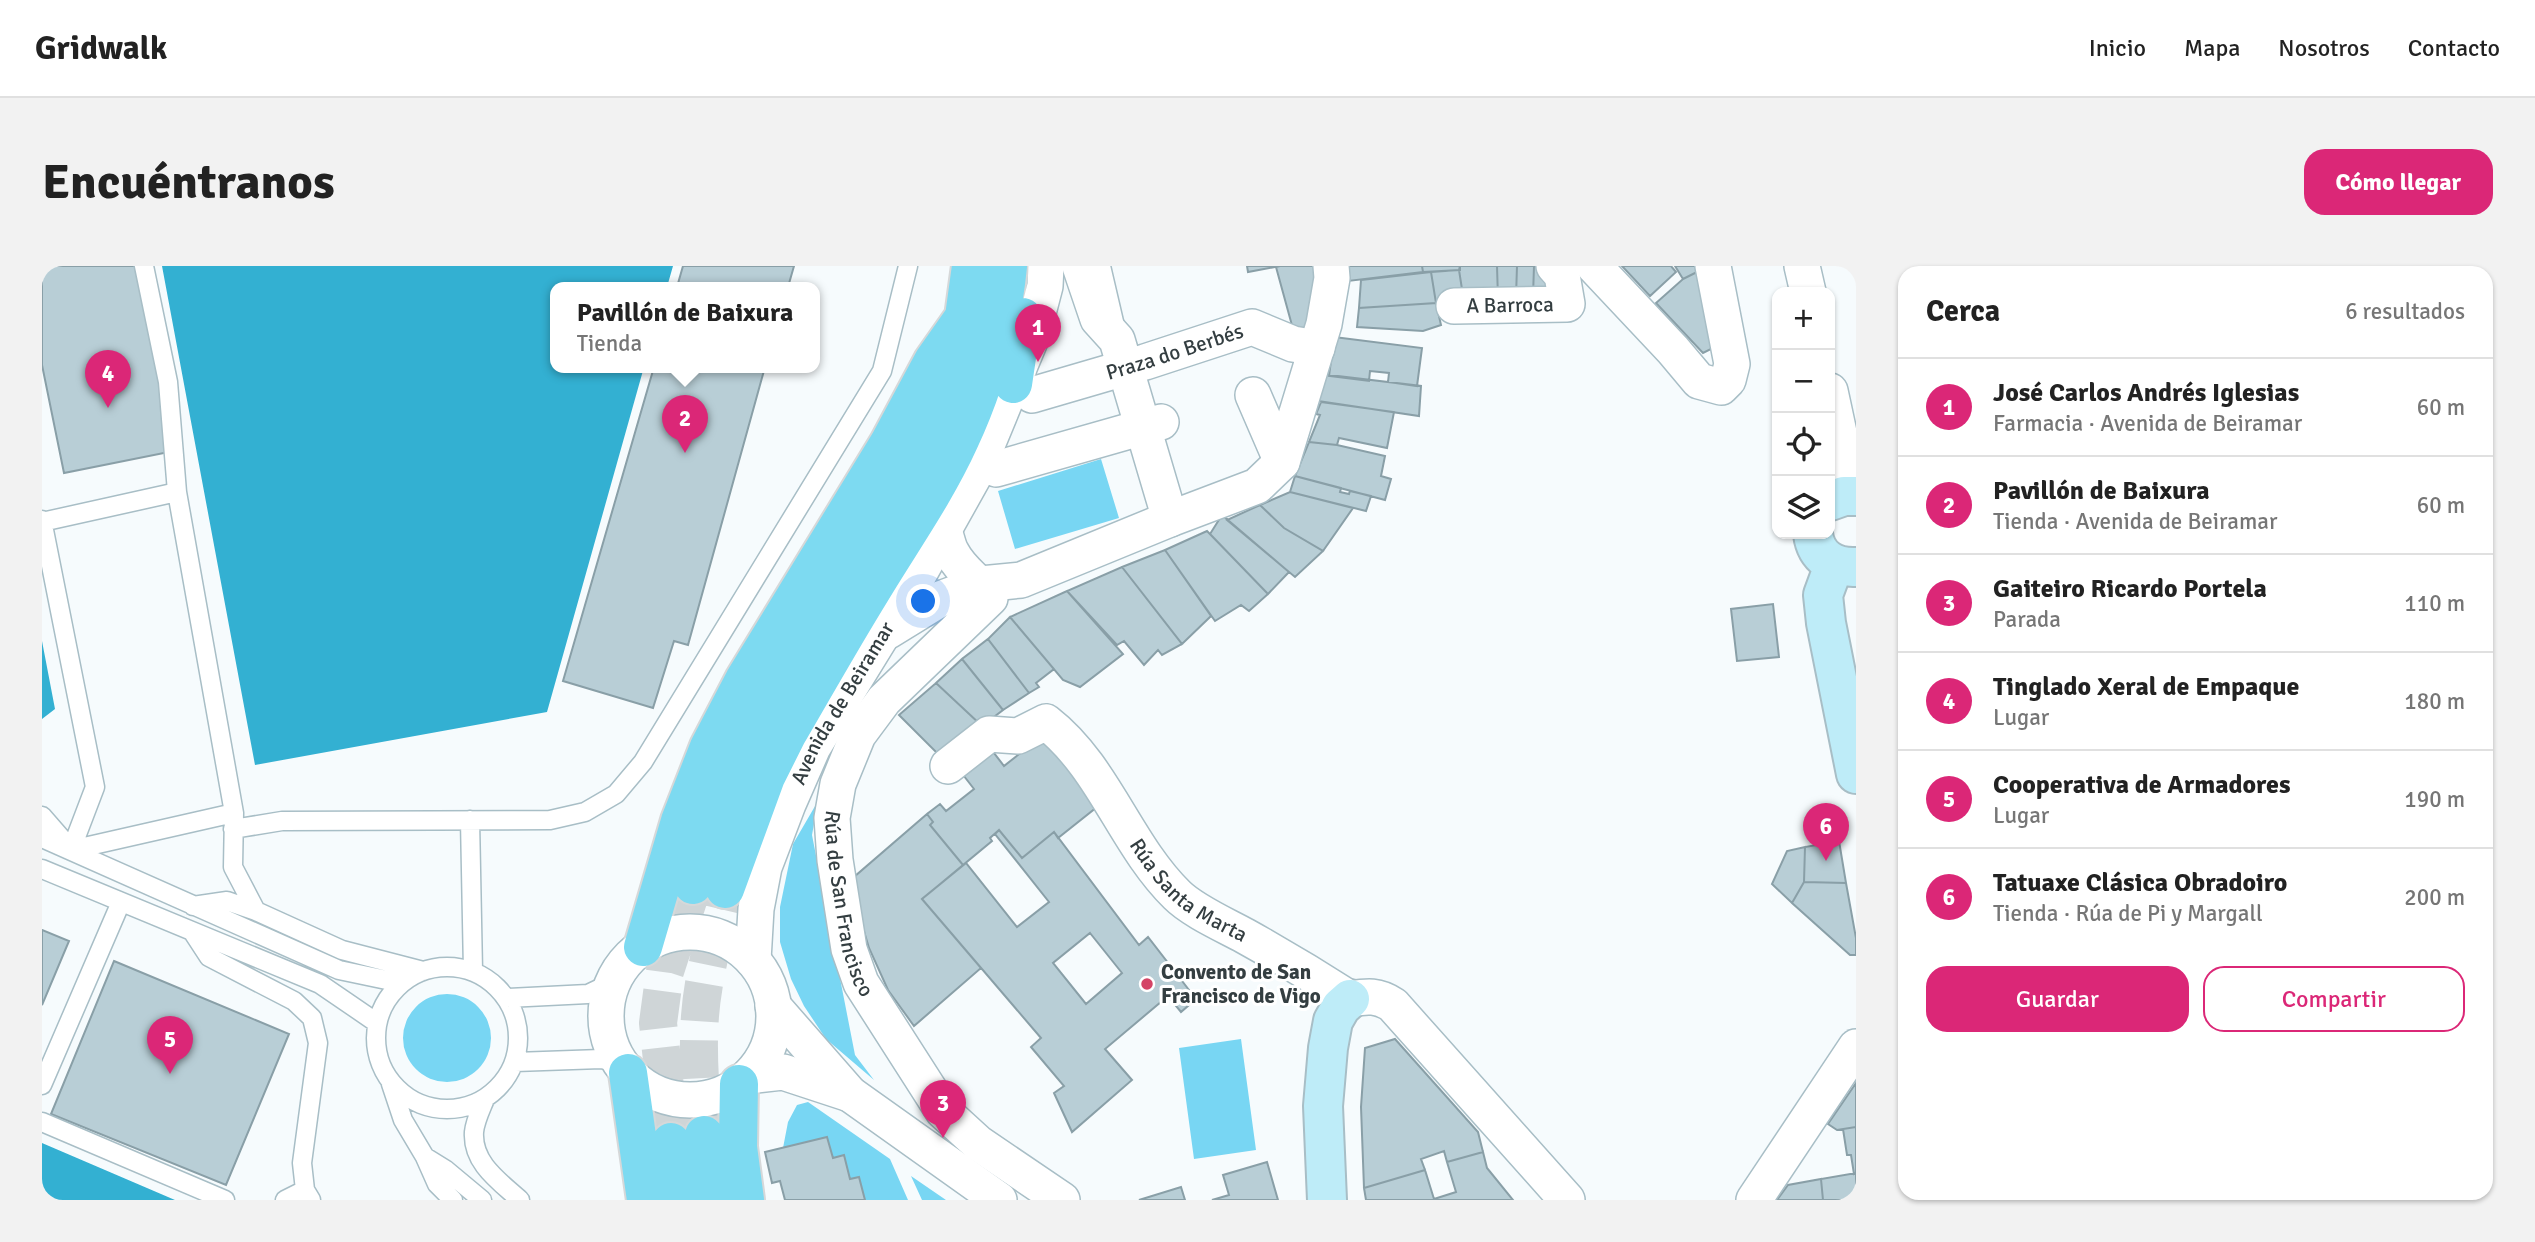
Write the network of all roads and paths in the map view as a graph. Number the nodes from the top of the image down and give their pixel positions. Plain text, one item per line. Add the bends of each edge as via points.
1 (144, 266) edge
2 (908, 266) edge
3 (1046, 266) edge
4 (1080, 266) edge
5 (1101, 266) edge
6 (1331, 266) edge
7 (1554, 266) edge
8 (1594, 266) edge
9 (1713, 266) edge
10 (1802, 266) edge
11 (995, 268) edge
12 (1807, 287) edge
13 (1454, 306) dead end
14 (964, 317) junction
15 (1317, 348) junction
16 (1122, 354) junction
17 (1023, 390) junction
18 (1253, 395) dead end
19 (1835, 413) edge
20 (1153, 425) junction
21 (1282, 462) junction
22 (996, 470) dead end
23 (177, 492) junction
24 (1843, 498) edge
25 (1170, 519) junction
26 (42, 521) edge
27 (944, 531) junction
28 (1814, 539) edge
29 (1845, 566) edge
30 (981, 584) junction
31 (882, 635) junction
32 (948, 765) dead end
33 (1856, 774) edge
34 (42, 816) edge
35 (470, 820) junction
36 (233, 821) junction
37 (42, 838) edge
38 (71, 850) junction
39 (42, 869) edge
40 (121, 902) junction
41 (193, 906) junction
42 (256, 911) junction
43 (192, 931) junction
44 (643, 947) junction
45 (753, 960) junction
46 (423, 971) junction
47 (473, 971) junction
48 (401, 982) junction
49 (613, 982) junction
50 (507, 998) junction
51 (1350, 999) junction
52 (773, 1006) junction
53 (377, 1023) junction
54 (1856, 1047) edge
55 (515, 1062) junction
56 (624, 1068) junction
57 (744, 1080) junction
58 (391, 1084) junction
59 (42, 1085) edge
60 (850, 1094) junction
61 (485, 1099) junction
62 (42, 1122) edge
63 (425, 1157) junction
64 (308, 1195) edge
65 (225, 1200) edge
66 (285, 1200) edge
67 (453, 1200) edge
68 (482, 1200) edge
69 (520, 1200) edge
70 (646, 1200) edge
71 (681, 1200) edge
72 (712, 1200) edge
73 (745, 1200) edge
74 (999, 1200) edge
75 (1062, 1200) edge
76 (1327, 1200) edge
77 (1567, 1200) edge
78 (1754, 1200) edge

1 - 23 lane via 167,382
2 - 35 lane via 882,371 643,762 616,794 585,812 550,820
3 - 17 street, Avenida de Beiramar
4 - 16 street via 1098,319
5 - 16 lane
6 - 15 street
7 - 13 street, A Barroca via 1562,275 1567,304
8 - 9 street via 1699,381 1721,387 1732,364
10 - 12 street
11 - 14 main road, Avenida de Beiramar
11 - 14 main road, Avenida de Beiramar via 991,354 959,442 787,735 709,887 727,787 767,702 918,450 945,389
11 - 17 main road via 1018,287 1024,302
14 - 44 main road via 933,361 709,747 680,821
15 - 16 street, Praza do Berbés via 1293,344 1252,327
15 - 21 street
16 - 17 street, Praza do Berbés
16 - 20 street
17 - 27 street, Avenida de Beiramar
18 - 21 street
19 - 24 street via 1844,456
20 - 22 street
20 - 25 street
21 - 25 street via 1258,486
23 - 26 lane
23 - 36 lane
25 - 30 street via 1021,580
26 - 38 lane via 95,787
27 - 30 street via 952,553
27 - 31 street, Avenida de Beiramar
28 - 29 street via 1824,558
29 - 33 street via 1823,595
30 - 31 street via 940,599
30 - 75 street, Rúa de San Francisco via 990,598 884,700 858,734 838,784 832,818 835,860 849,949 861,983 943,1111 978,1143
31 - 45 street, Avenida de Beiramar via 813,747 788,804 764,867
32 - 51 street, Rúa Santa Marta via 989,734 1018,736 1046,722 1081,758 1147,862 1179,898
34 - 38 lane
35 - 36 lane
35 - 47 lane
36 - 38 lane
36 - 42 lane via 233,867
37 - 38 lane
38 - 41 lane
39 - 40 lane
40 - 43 lane
40 - 59 lane
41 - 42 lane via 227,901
41 - 48 lane via 339,970
42 - 46 lane via 342,950
43 - 53 lane via 320,984
43 - 64 lane via 209,957 294,1001 312,1018 318,1043 302,1163
44 - 45 street via 664,936 688,932 712,935
44 - 49 street via 625,962
45 - 52 street via 770,989
46 - 47 lane via 448,966
46 - 48 lane
47 - 50 lane
48 - 53 lane via 385,1001
49 - 50 lane via 588,994
49 - 56 street via 606,1009 608,1037
50 - 55 lane via 519,1040
51 - 76 street via 1333,1021 1328,1048 1323,1106
51 - 77 street via 1381,997 1393,1005
52 - 57 street via 769,1044
52 - 60 street
53 - 58 lane via 375,1045
54 - 78 street
55 - 56 lane via 601,1059
55 - 61 lane via 503,1083
56 - 57 street via 647,1088 681,1099 717,1096
56 - 70 main road
57 - 60 street via 783,1072
57 - 73 main road via 738,1147
58 - 61 lane via 425,1107 445,1110
58 - 63 lane via 403,1120
60 - 74 street
61 - 69 lane via 474,1130 475,1145 482,1165
62 - 65 lane
63 - 67 lane via 438,1184
63 - 68 lane
64 - 66 lane
71 - 72 main road via 687,1139

